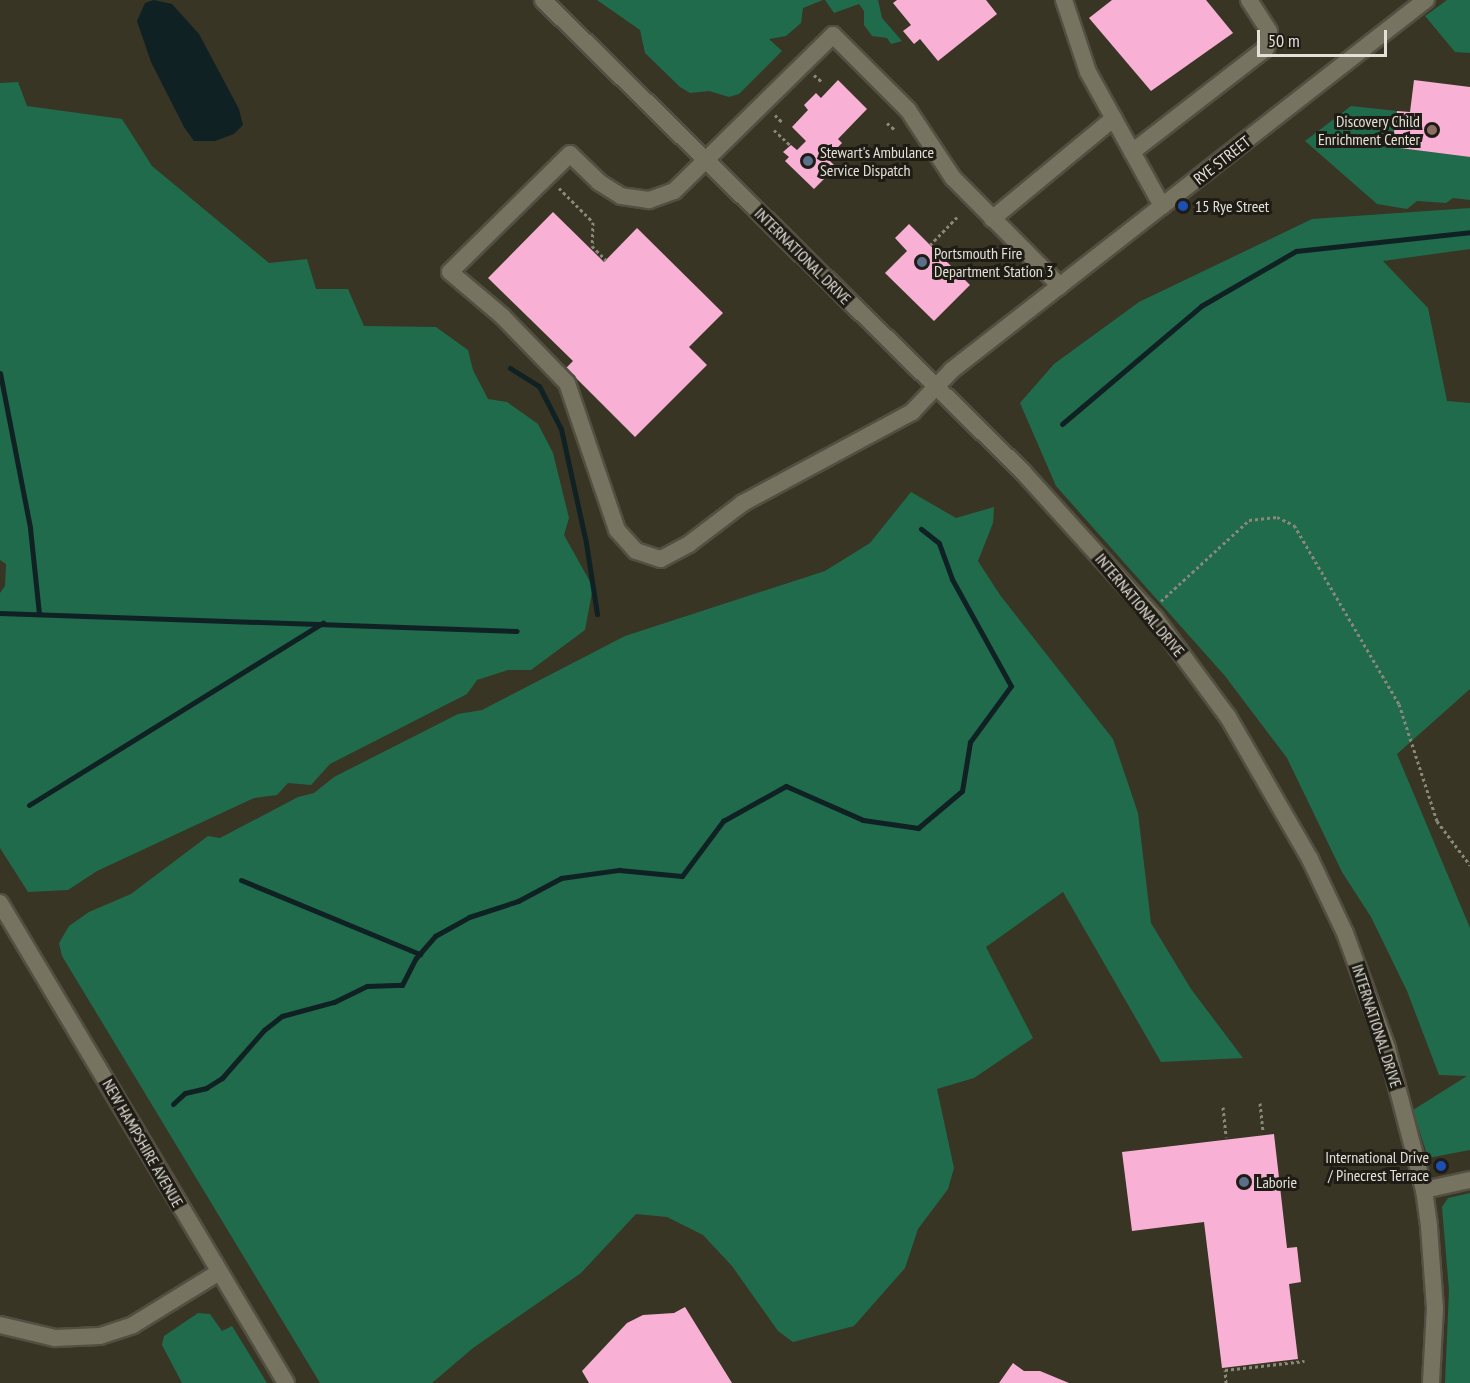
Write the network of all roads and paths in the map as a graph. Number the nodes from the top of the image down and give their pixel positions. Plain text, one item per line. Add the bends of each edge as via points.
1 (543, 0) edge
2 (1064, 0) edge
3 (1249, 0) edge
4 (1426, 0) edge
5 (1114, 118) junction
6 (888, 123) dead end
7 (774, 130) dead end
8 (895, 130) dead end
9 (790, 145) dead end
10 (1132, 152) junction
11 (706, 159) junction
12 (546, 177) junction
13 (1162, 206) junction
14 (957, 217) dead end
15 (992, 219) junction
16 (930, 245) dead end
17 (606, 260) dead end
18 (1060, 286) junction
19 (935, 388) junction
20 (1149, 611) junction
21 (1470, 865) edge
22 (0, 903) edge
23 (1260, 1103) dead end
24 (1223, 1107) dead end
25 (1263, 1132) dead end
26 (1226, 1137) dead end
27 (1470, 1180) edge
28 (1424, 1190) junction
29 (219, 1272) junction
30 (0, 1325) edge
31 (1304, 1361) dead end
32 (286, 1383) edge
33 (1226, 1383) edge
34 (1431, 1383) edge

1 - 11 street, INTERNATIONAL DRIVE
2 - 5 street via 1088,72
3 - 10 street via 1269,31 1266,48
4 - 13 street, RYE STREET
5 - 10 street
5 - 15 street
6 - 8 path
7 - 9 path
10 - 13 street
11 - 12 street via 674,191 649,200 610,191 570,154
11 - 15 street via 833,35 908,110 947,170
11 - 19 street, INTERNATIONAL DRIVE
12 - 17 path via 594,222 592,246
12 - 19 street, RYE STREET via 450,272 502,316 567,383 617,530 636,550 661,559 689,544 743,503 912,412
13 - 18 street, RYE STREET
14 - 16 path
15 - 18 street
18 - 19 street, RYE STREET via 952,370
19 - 20 street, INTERNATIONAL DRIVE via 1023,472
20 - 21 path via 1249,520 1277,517 1294,525 1399,704 1437,821
20 - 28 street, INTERNATIONAL DRIVE via 1239,735 1310,859 1345,933 1387,1048
22 - 29 street, NEW HAMPSHIRE AVENUE
23 - 25 path
24 - 26 path
27 - 28 street
28 - 34 street, INTERNATIONAL DRIVE via 1435,1308
29 - 30 street via 133,1325 100,1336 55,1338
29 - 32 street, NEW HAMPSHIRE AVENUE
31 - 33 path via 1225,1370

